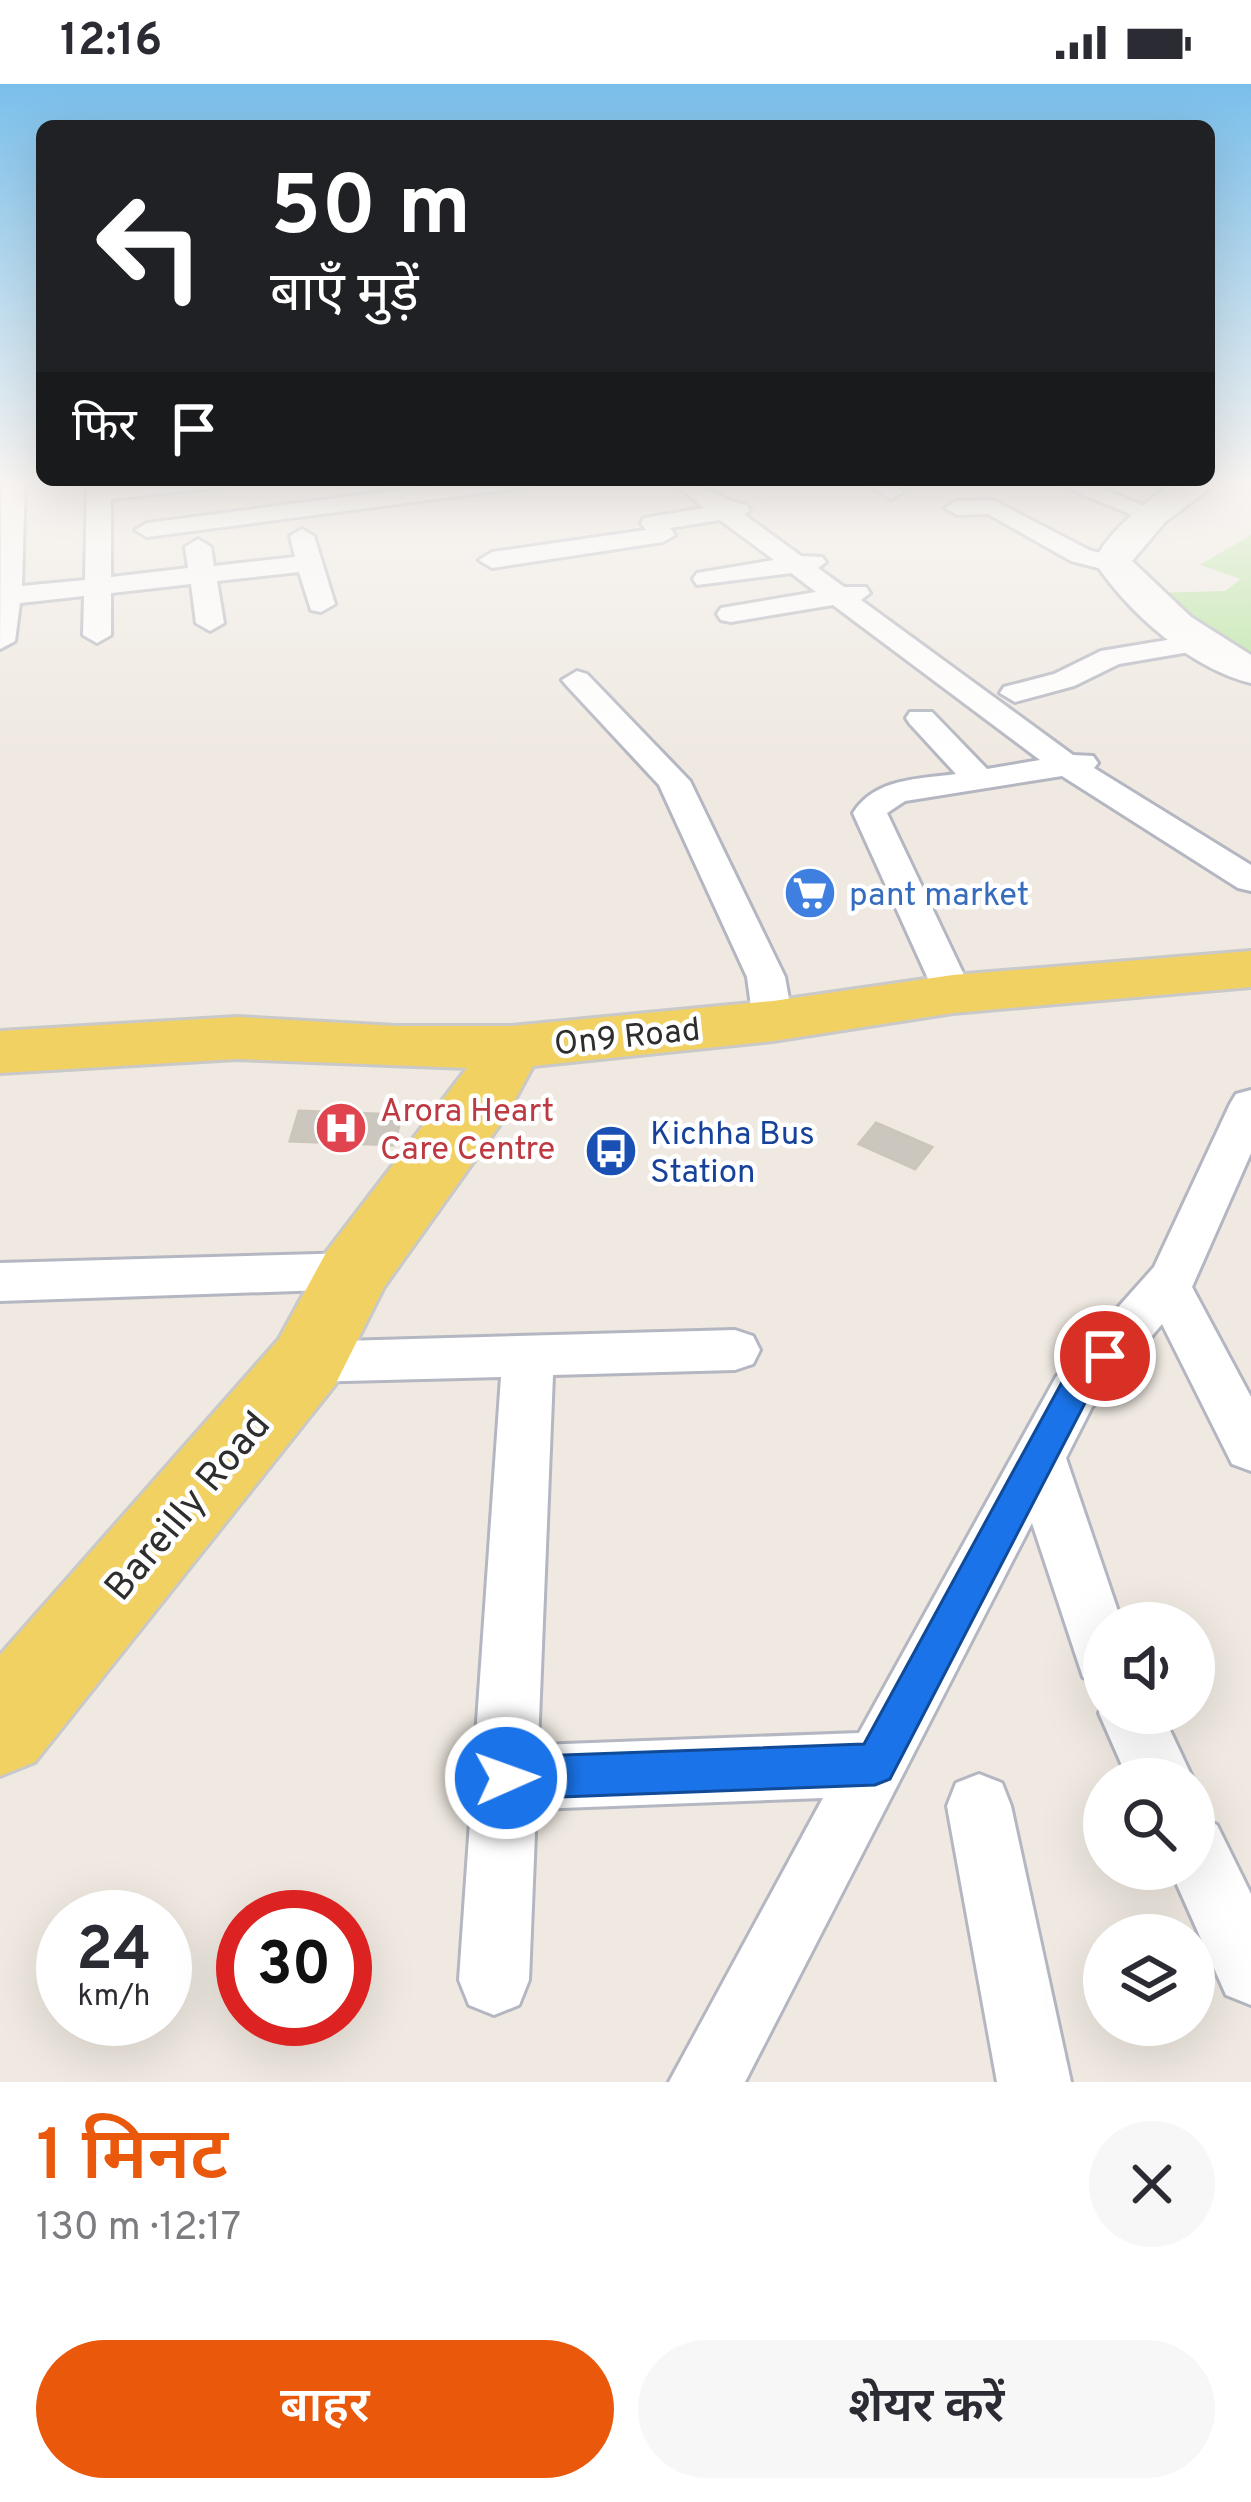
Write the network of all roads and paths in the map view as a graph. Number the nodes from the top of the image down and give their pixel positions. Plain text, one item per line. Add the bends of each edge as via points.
1 (9, 571) edge
2 (99, 571) edge
3 (202, 571) edge
4 (236, 571) edge
5 (312, 571) edge
6 (754, 571) edge
7 (825, 571) edge
8 (1122, 571) edge
9 (202, 575) junction
10 (706, 579) dead end
11 (99, 586) junction
12 (855, 593) junction
13 (8, 596) junction
14 (321, 604) dead end
15 (731, 614) dead end
16 (210, 623) dead end
17 (97, 635) dead end
18 (1, 641) edge
19 (1197, 644) junction
20 (1251, 671) edge
21 (577, 680) dead end
22 (1015, 693) junction
23 (921, 718) dead end
24 (1106, 757) junction
25 (1068, 766) junction
26 (979, 779) junction
27 (1251, 847) edge
28 (1251, 880) edge
29 (1251, 968) edge
30 (953, 994) junction
31 (1251, 995) edge
32 (773, 1021) junction
33 (396, 1047) junction
34 (511, 1047) junction
35 (0, 1052) edge
36 (0, 1075) edge
37 (1251, 1104) edge
38 (355, 1270) junction
39 (0, 1282) edge
40 (1167, 1285) junction
41 (735, 1350) dead end
42 (528, 1356) junction
43 (307, 1362) junction
44 (1246, 1428) edge
45 (1039, 1458) junction
46 (1086, 1602) edge
47 (0, 1664) edge
48 (0, 1728) edge
49 (875, 1764) junction
50 (506, 1778) junction
51 (979, 1806) dead end
52 (1214, 1890) edge
53 (1251, 1970) edge
54 (494, 1980) dead end
55 (706, 2082) edge
56 (1034, 2082) edge

1 - 13 street
2 - 11 street
3 - 9 street
4 - 9 street
5 - 14 street
6 - 10 street
7 - 12 street
8 - 19 street
9 - 11 street
9 - 16 street
11 - 13 street
11 - 17 street
12 - 15 street
12 - 22 street
12 - 25 street
13 - 18 street
19 - 20 street
19 - 22 street via 1111,657
21 - 32 street via 674,781 766,977
22 - 24 street
23 - 26 street
24 - 25 street
24 - 27 street
25 - 26 street
25 - 28 street
26 - 30 street via 896,793 869,813
29 - 30 main road, On9 Road
30 - 32 main road, On9 Road
31 - 32 main road
32 - 34 main road, On9 Road
33 - 34 main road, On9 Road
33 - 35 main road, On9 Road via 237,1038
33 - 36 main road
34 - 38 main road, Bareilly Road via 482,1100
37 - 40 street
38 - 39 street
38 - 43 main road, Bareilly Road
38 - 47 main road, Bareilly Road via 261,1353
40 - 44 street
40 - 45 street via 1074,1392
41 - 42 street
42 - 43 street
42 - 50 street
43 - 48 main road, Bareilly Road
45 - 46 street
45 - 49 street
49 - 50 street
49 - 55 street
50 - 54 street
51 - 56 street
52 - 53 street

